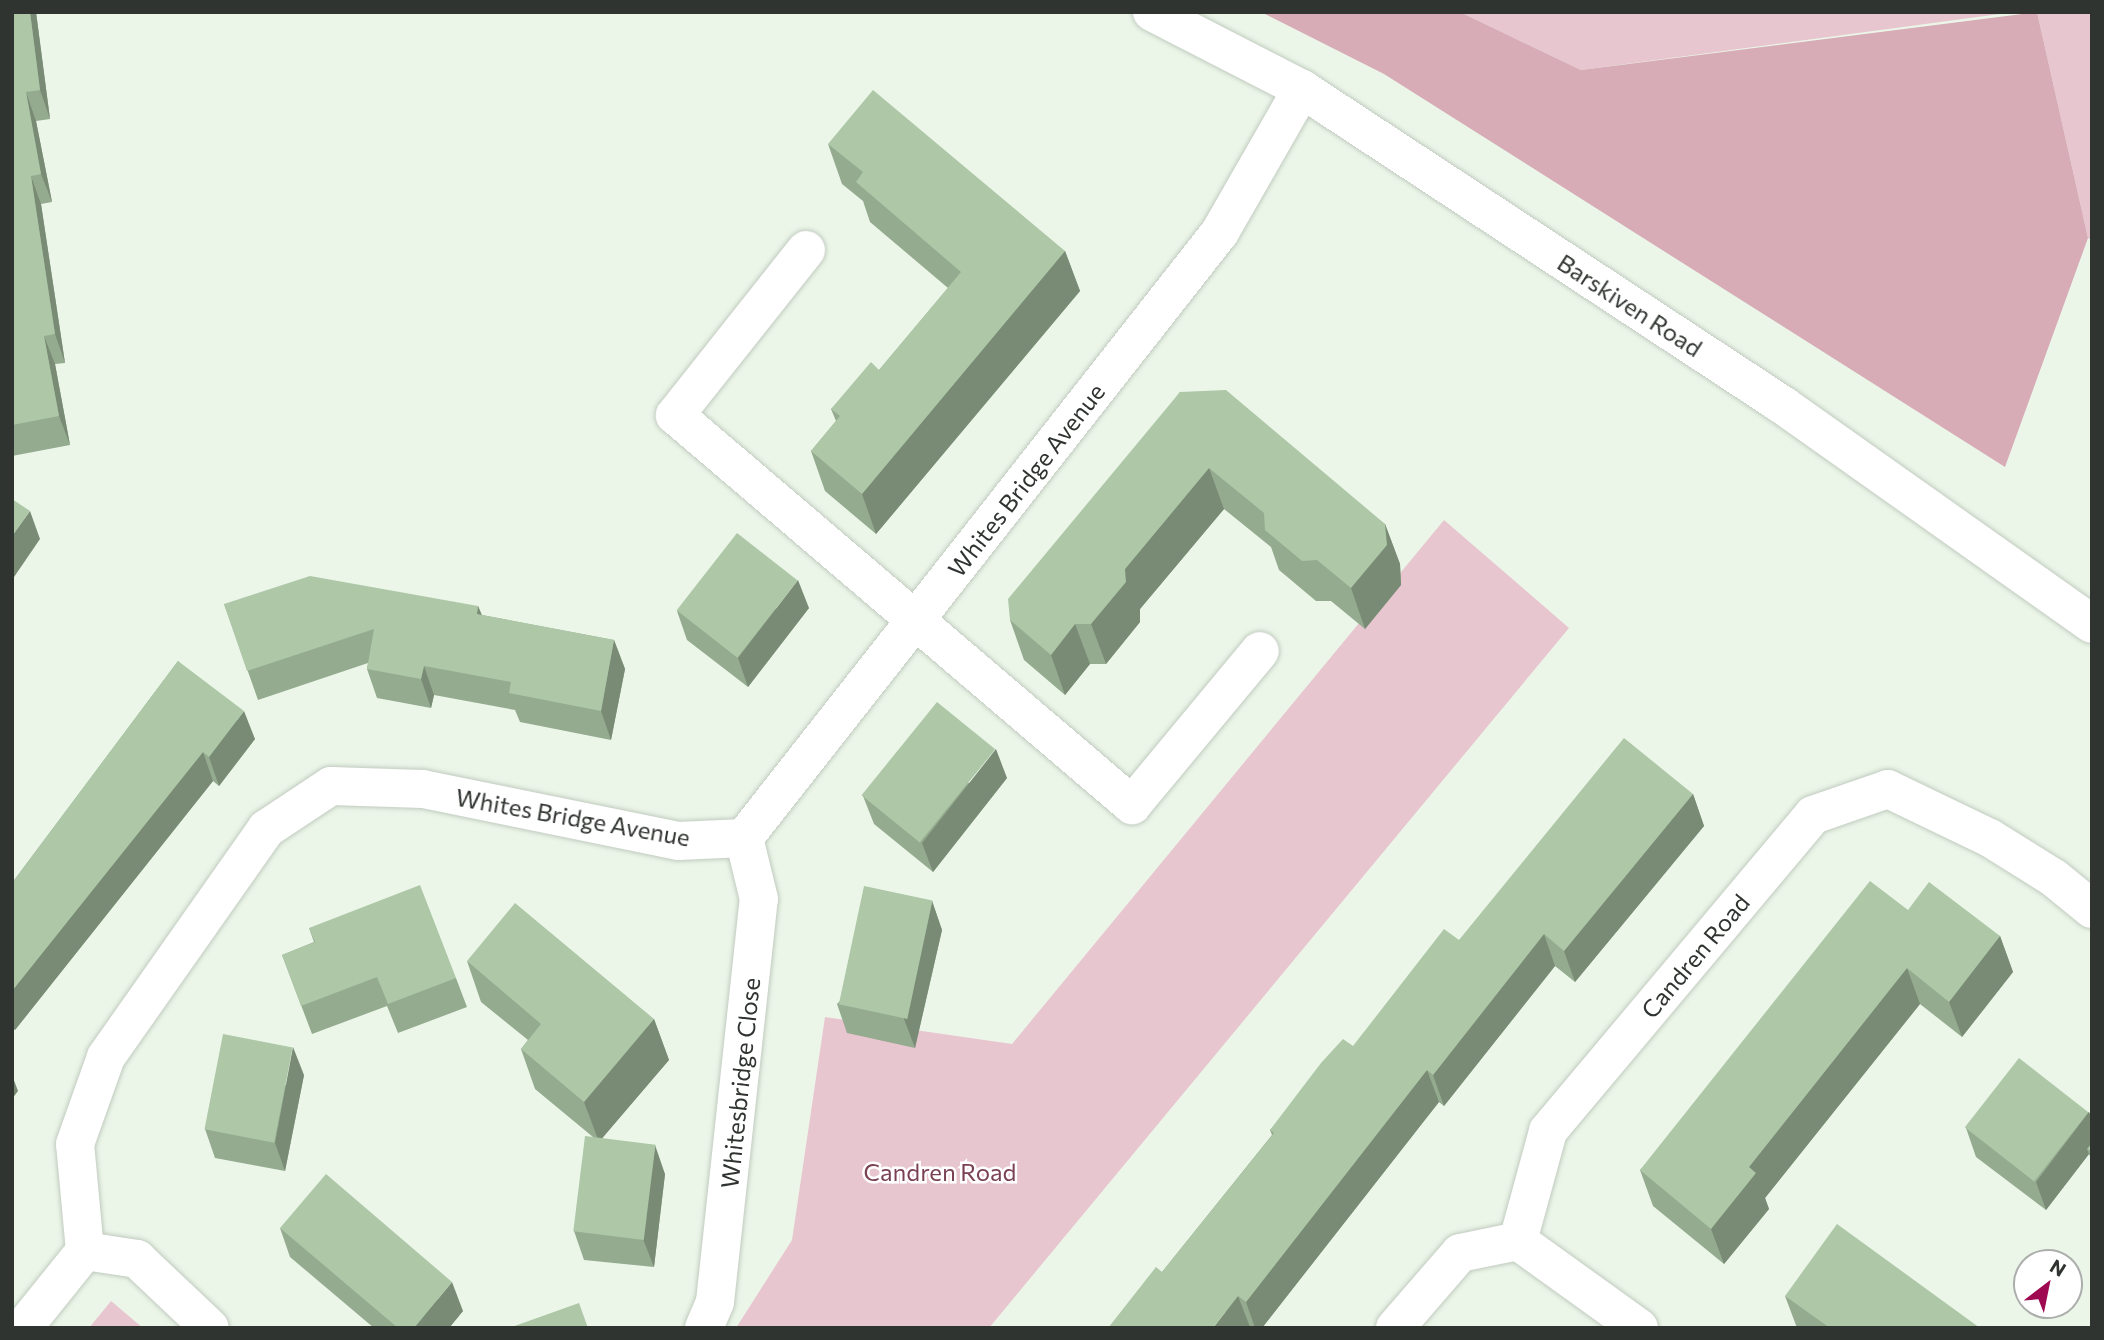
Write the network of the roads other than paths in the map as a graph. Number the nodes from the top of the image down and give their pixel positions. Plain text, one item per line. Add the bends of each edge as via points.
1 (1152, 12) edge
2 (1302, 89) junction
3 (806, 250) dead end
4 (918, 618) junction
5 (2092, 624) edge
6 (1260, 651) dead end
7 (744, 838) junction
8 (2092, 909) edge
9 (1518, 1241) junction
10 (85, 1251) junction
11 (23, 1328) edge
12 (210, 1328) edge
13 (704, 1328) edge
14 (1395, 1328) edge
15 (1639, 1328) edge

1 - 2 street, Barskiven Road
2 - 4 street, Whites Bridge Avenue via 1220,232
2 - 5 street, Barskiven Road via 1784,406
3 - 4 street via 675,415
4 - 6 street via 1132,805
4 - 7 street, Whites Bridge Avenue
7 - 10 street, Whites Bridge Avenue via 678,841 423,789 331,786 266,829 106,1057 75,1144
7 - 13 street, Whitesbridge Close via 759,899 715,1302
8 - 9 street, Candren Road via 2054,878 1990,838 1888,789 1813,815 1548,1131
9 - 14 street via 1460,1253
9 - 15 street
10 - 11 street
10 - 12 street via 136,1259

